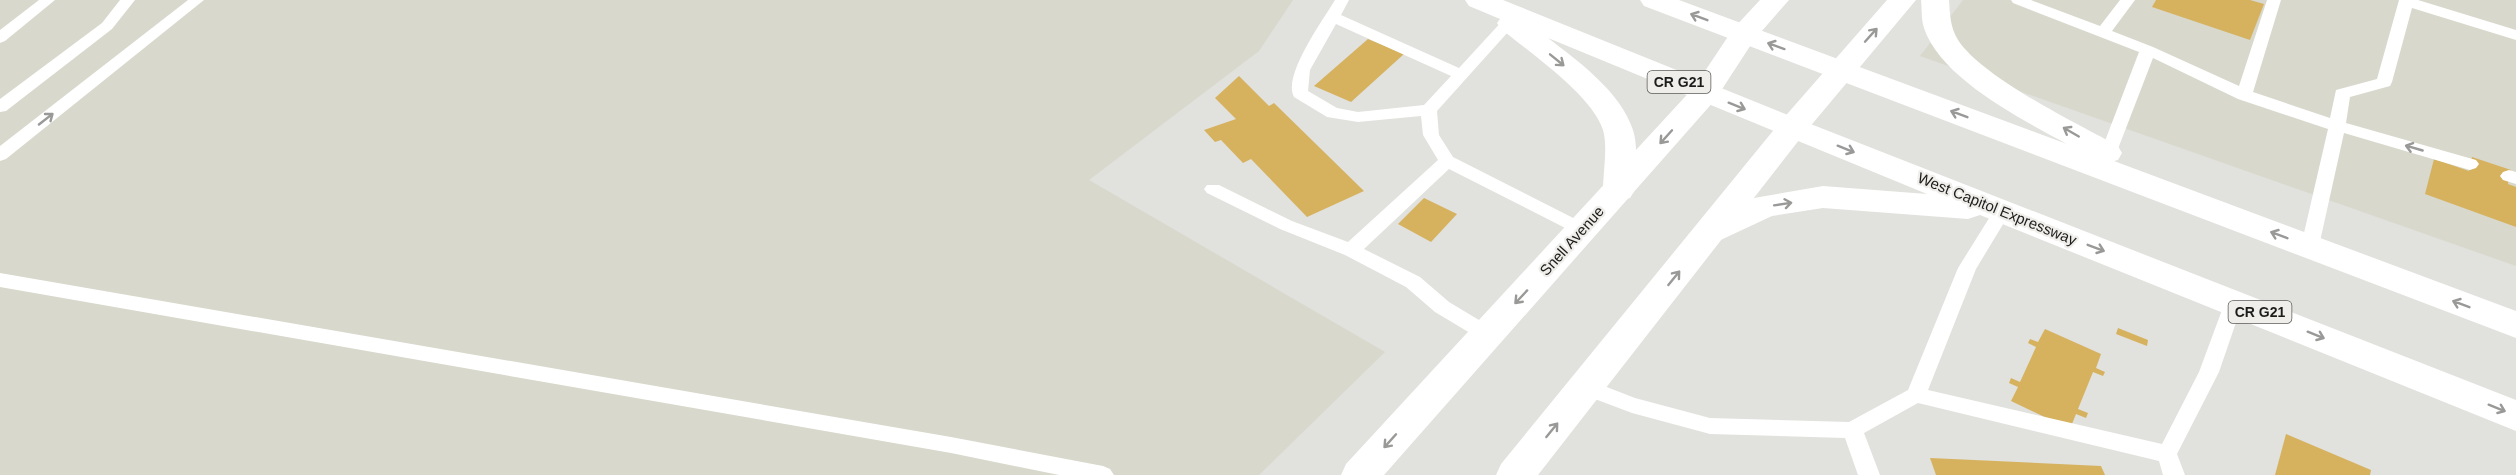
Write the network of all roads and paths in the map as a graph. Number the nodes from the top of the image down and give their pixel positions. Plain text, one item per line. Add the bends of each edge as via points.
1 (48, 0) edge
2 (128, 0) edge
3 (197, 0) edge
4 (1342, 0) edge
5 (1478, 0) edge
6 (1654, 0) edge
7 (1775, 0) edge
8 (1902, 0) edge
9 (1935, 0) edge
10 (2018, 0) edge
11 (2066, 0) edge
12 (2128, 0) edge
13 (2274, 0) edge
14 (2057, 15) junction
15 (1332, 17) junction
16 (1509, 22) junction
17 (2103, 33) junction
18 (1743, 34) junction
19 (2516, 35) edge
20 (0, 38) edge
21 (2148, 50) junction
22 (1840, 69) junction
23 (1462, 75) junction
24 (1705, 93) junction
25 (2244, 95) junction
26 (0, 107) edge
27 (1429, 110) junction
28 (2337, 126) junction
29 (1792, 128) junction
30 (2108, 154) junction
31 (0, 155) edge
32 (1447, 161) junction
33 (2470, 164) dead end
34 (1213, 189) dead end
35 (1619, 190) junction
36 (2175, 195) junction
37 (2002, 211) junction
38 (1583, 230) junction
39 (1710, 233) junction
40 (2310, 246) junction
41 (1351, 250) junction
42 (0, 280) edge
43 (2234, 302) junction
44 (2516, 325) edge
45 (1487, 334) junction
46 (1586, 387) junction
47 (1916, 395) junction
48 (2516, 416) edge
49 (1852, 430) junction
50 (2167, 454) junction
51 (1103, 475) edge
52 (1360, 475) edge
53 (1515, 475) edge
54 (1869, 475) edge
55 (2174, 475) edge

1 - 20 lane
2 - 26 lane via 106,26
31 -> 3 lane
4 - 15 lane
5 - 16 main road
5 - 24 main road, West Capitol Expressway / CR G21
18 -> 6 main road
7 - 18 main road, Snell Avenue
22 -> 8 main road
30 -> 9 main road via 1987,84 1951,49 1938,29
10 - 14 lane
11 - 14 lane
12 - 17 lane
13 - 25 lane
14 - 17 lane
15 - 23 lane
15 - 27 lane via 1302,70 1300,93 1334,113 1359,117
16 - 23 lane
16 -> 35 main road via 1578,78 1603,104 1618,130
17 - 21 lane
22 -> 18 main road
18 - 24 main road, Snell Avenue
19 - 28 lane via 2406,1 2384,82 2342,94
21 - 25 lane
21 - 30 lane
22 - 29 main road
36 -> 22 main road
23 - 27 lane
24 -> 29 main road, West Capitol Expressway / CR G21
24 -> 35 main road, Snell Avenue
25 - 28 lane
27 - 32 lane via 1431,135
33 -> 28 lane
28 - 40 lane
29 -> 37 main road, West Capitol Expressway / CR G21
29 - 39 main road
30 - 36 main road
32 - 38 lane
32 - 41 lane
34 - 41 lane via 1286,225
35 - 38 main road, Snell Avenue
40 -> 36 main road
39 -> 37 main road via 1765,206 1823,197
37 -> 43 main road, West Capitol Expressway / CR G21
37 - 47 lane via 1967,268
38 -> 45 main road, Snell Avenue
46 -> 39 main road
44 -> 40 main road
41 - 45 lane via 1413,282 1442,307
42 - 51 lane
43 -> 48 main road, West Capitol Expressway / CR G21
43 - 50 lane via 2210,372
45 -> 52 main road, Snell Avenue
46 - 49 lane via 1632,405 1710,426
53 -> 46 main road
47 - 49 lane
47 - 50 lane
49 - 54 lane
50 - 55 lane

